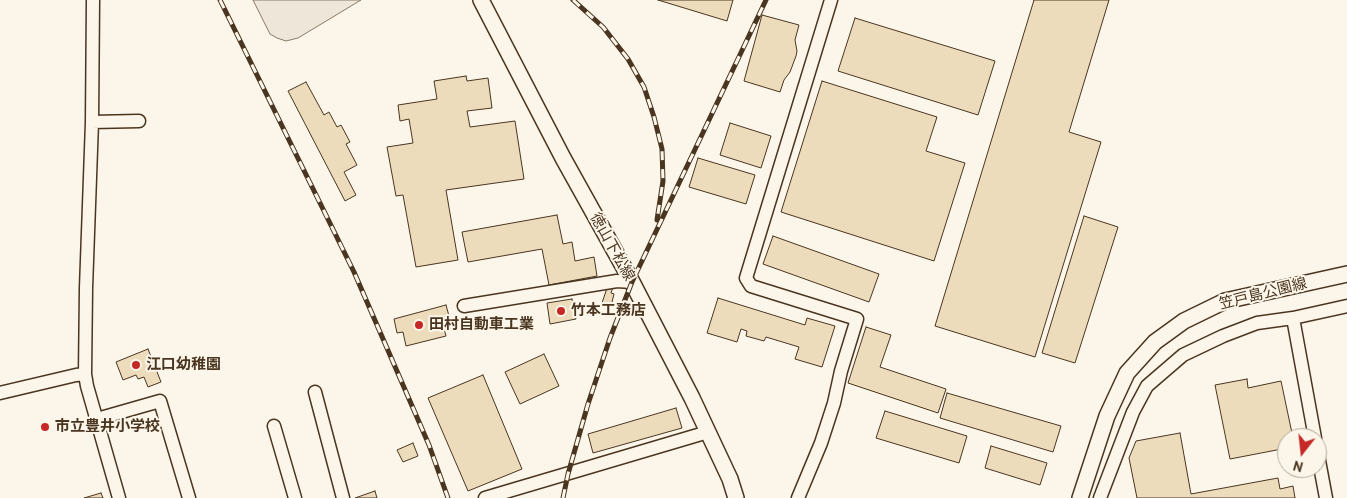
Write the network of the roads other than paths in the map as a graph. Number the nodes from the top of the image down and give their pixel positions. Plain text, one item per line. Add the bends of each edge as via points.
1 (93, 0) edge
2 (482, 0) edge
3 (831, 0) edge
4 (139, 120) dead end
5 (92, 122) junction
6 (1347, 274) edge
7 (632, 282) junction
8 (464, 306) dead end
9 (1347, 306) edge
10 (1294, 318) junction
11 (85, 374) junction
12 (315, 392) dead end
13 (0, 393) edge
14 (97, 419) junction
15 (274, 426) dead end
16 (1313, 428) edge
17 (708, 432) junction
18 (1322, 478) edge
19 (119, 498) edge
20 (189, 498) edge
21 (294, 498) edge
22 (343, 498) edge
23 (485, 498) edge
24 (736, 498) edge
25 (798, 498) edge
26 (1080, 498) edge
27 (1100, 498) edge
28 (1326, 498) edge

1 - 5 street
2 - 7 main road, 徳山下松線 via 563,158
3 - 25 street via 746,278 750,286 857,319 821,443
4 - 5 street
5 - 11 street
6 - 26 main road, 笠戸島公園線 via 1225,301 1184,321 1155,342 1127,373 1107,416
7 - 8 street
7 - 17 main road, 徳山下松線
9 - 10 street
10 - 16 street
10 - 27 street via 1256,323 1223,336 1183,355 1147,386 1133,412
11 - 13 street
11 - 14 street
12 - 22 street
14 - 19 street
14 - 20 street via 160,401
15 - 21 street
17 - 23 street
17 - 24 main road, 徳山下松線
18 - 28 street

